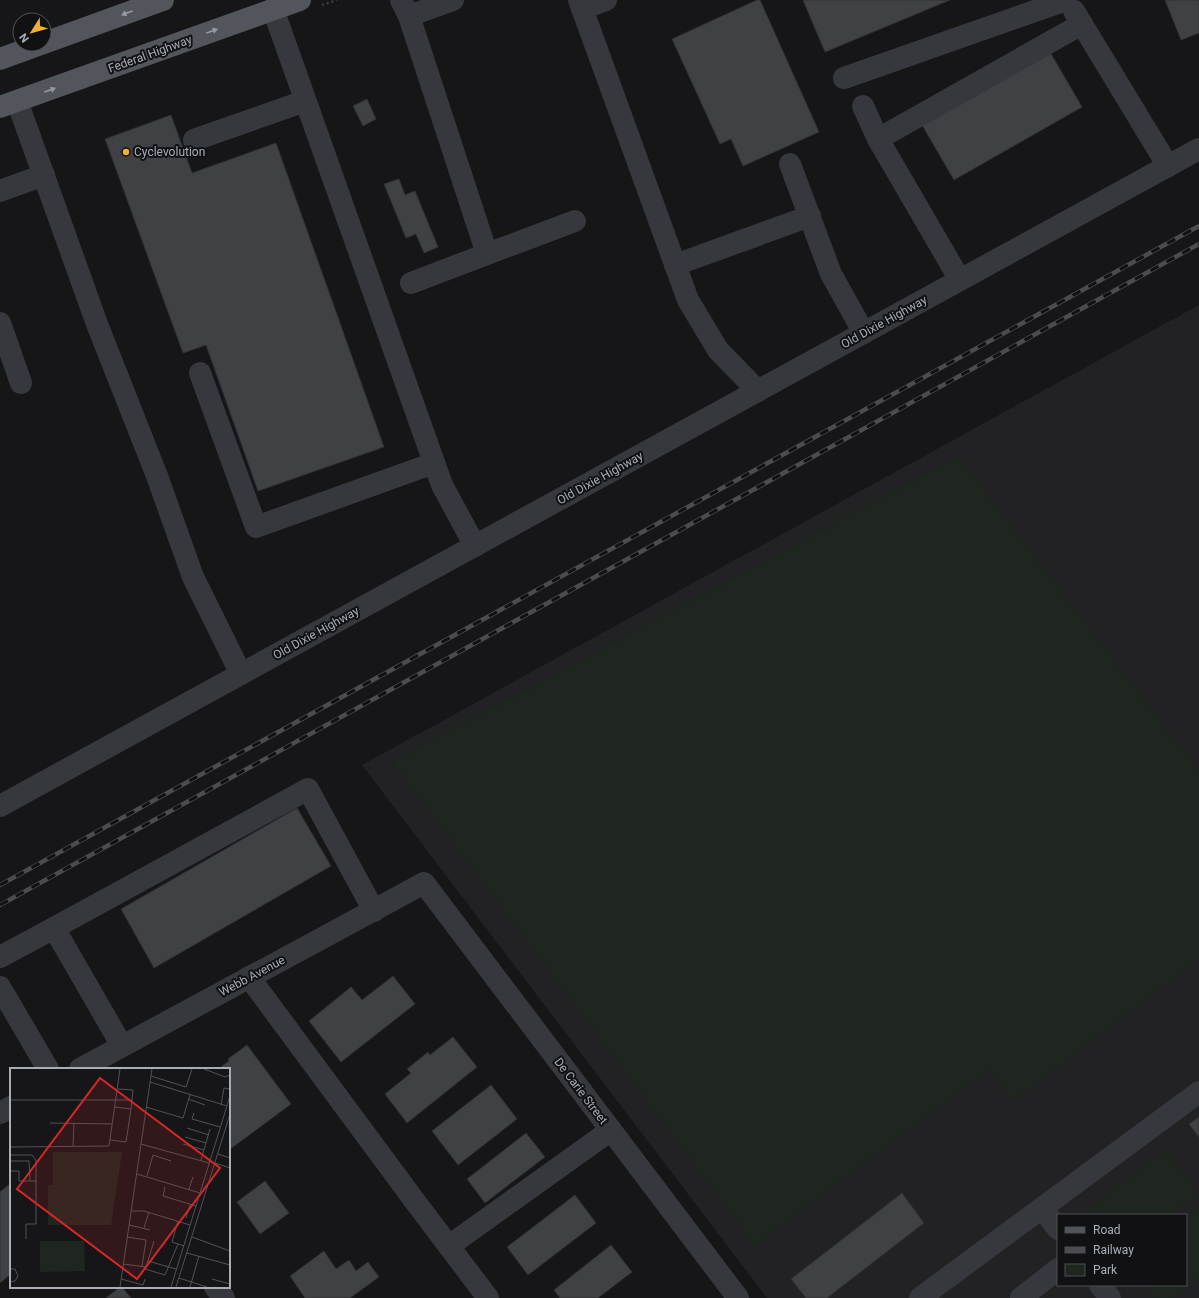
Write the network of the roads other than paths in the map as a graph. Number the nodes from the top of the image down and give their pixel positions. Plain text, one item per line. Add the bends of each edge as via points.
1 (163, 0) edge
2 (300, 0) edge
3 (454, 0) edge
4 (606, 0) edge
5 (1067, 0) edge
6 (581, 4) edge
7 (405, 8) edge
8 (1014, 8) edge
9 (273, 9) junction
10 (1082, 24) junction
11 (52, 40) edge
12 (19, 52) edge
13 (0, 59) edge
14 (844, 78) dead end
15 (305, 102) junction
16 (8, 104) edge
17 (864, 106) dead end
18 (194, 140) dead end
19 (878, 140) junction
20 (1199, 149) edge
21 (790, 164) dead end
22 (1168, 166) junction
23 (44, 175) junction
24 (0, 191) edge
25 (810, 216) junction
26 (575, 221) dead end
27 (487, 254) junction
28 (675, 265) junction
29 (960, 280) junction
30 (411, 283) dead end
31 (0, 323) edge
32 (864, 333) junction
33 (200, 373) dead end
34 (21, 383) dead end
35 (758, 391) junction
36 (434, 463) junction
37 (475, 546) junction
38 (241, 674) junction
39 (0, 806) edge
40 (424, 883) joint
41 (374, 911) junction
42 (54, 928) junction
43 (0, 957) edge
44 (249, 977) junction
45 (0, 987) edge
46 (122, 1046) junction
47 (47, 1068) edge
48 (82, 1068) edge
49 (1199, 1092) edge
50 (10, 1108) edge
51 (0, 1113) edge
52 (611, 1130) junction
53 (1042, 1208) junction
54 (1057, 1228) edge
55 (449, 1246) junction
56 (1057, 1270) edge
57 (1101, 1286) edge
58 (216, 1288) edge
59 (224, 1298) edge
60 (488, 1298) edge
61 (738, 1298) edge
62 (920, 1298) edge
63 (1021, 1298) edge
64 (1110, 1298) edge

1 -> 11 main road
2 - 9 main road, Federal Highway
3 - 7 street
4 - 6 street
5 - 8 street
5 - 10 street
6 - 28 street
7 - 27 street
8 - 14 street
9 - 15 street
16 -> 9 main road, Federal Highway
10 - 19 street
10 - 22 street
12 - 13 main road
15 - 18 street
15 - 36 street
16 - 23 street
17 - 19 street
19 - 29 street
20 - 22 street, Old Dixie Highway
21 - 25 street
22 - 29 street, Old Dixie Highway
23 - 24 street
23 - 38 street via 96,324 157,476 193,577
25 - 28 street
25 - 32 street via 831,274
26 - 27 street
27 - 30 street
28 - 35 street via 688,300 718,350
29 - 32 street, Old Dixie Highway
31 - 34 street
32 - 35 street, Old Dixie Highway
33 - 36 street via 256,527
35 - 37 street, Old Dixie Highway
36 - 37 street via 442,485
37 - 38 street, Old Dixie Highway
38 - 39 street, Old Dixie Highway
40 - 41 street, Webb Avenue
40 - 52 street, De Carie Street
41 - 42 street via 308,789
41 - 44 street, Webb Avenue
42 - 43 street
42 - 46 street
44 - 46 street, Webb Avenue
44 - 55 street
45 - 47 street
46 - 48 street, Webb Avenue
49 - 53 street
50 - 51 street
52 - 55 street
52 - 61 street, De Carie Street
53 - 54 street
53 - 62 street
55 - 60 street
56 - 63 street
57 - 64 street
58 - 59 street

